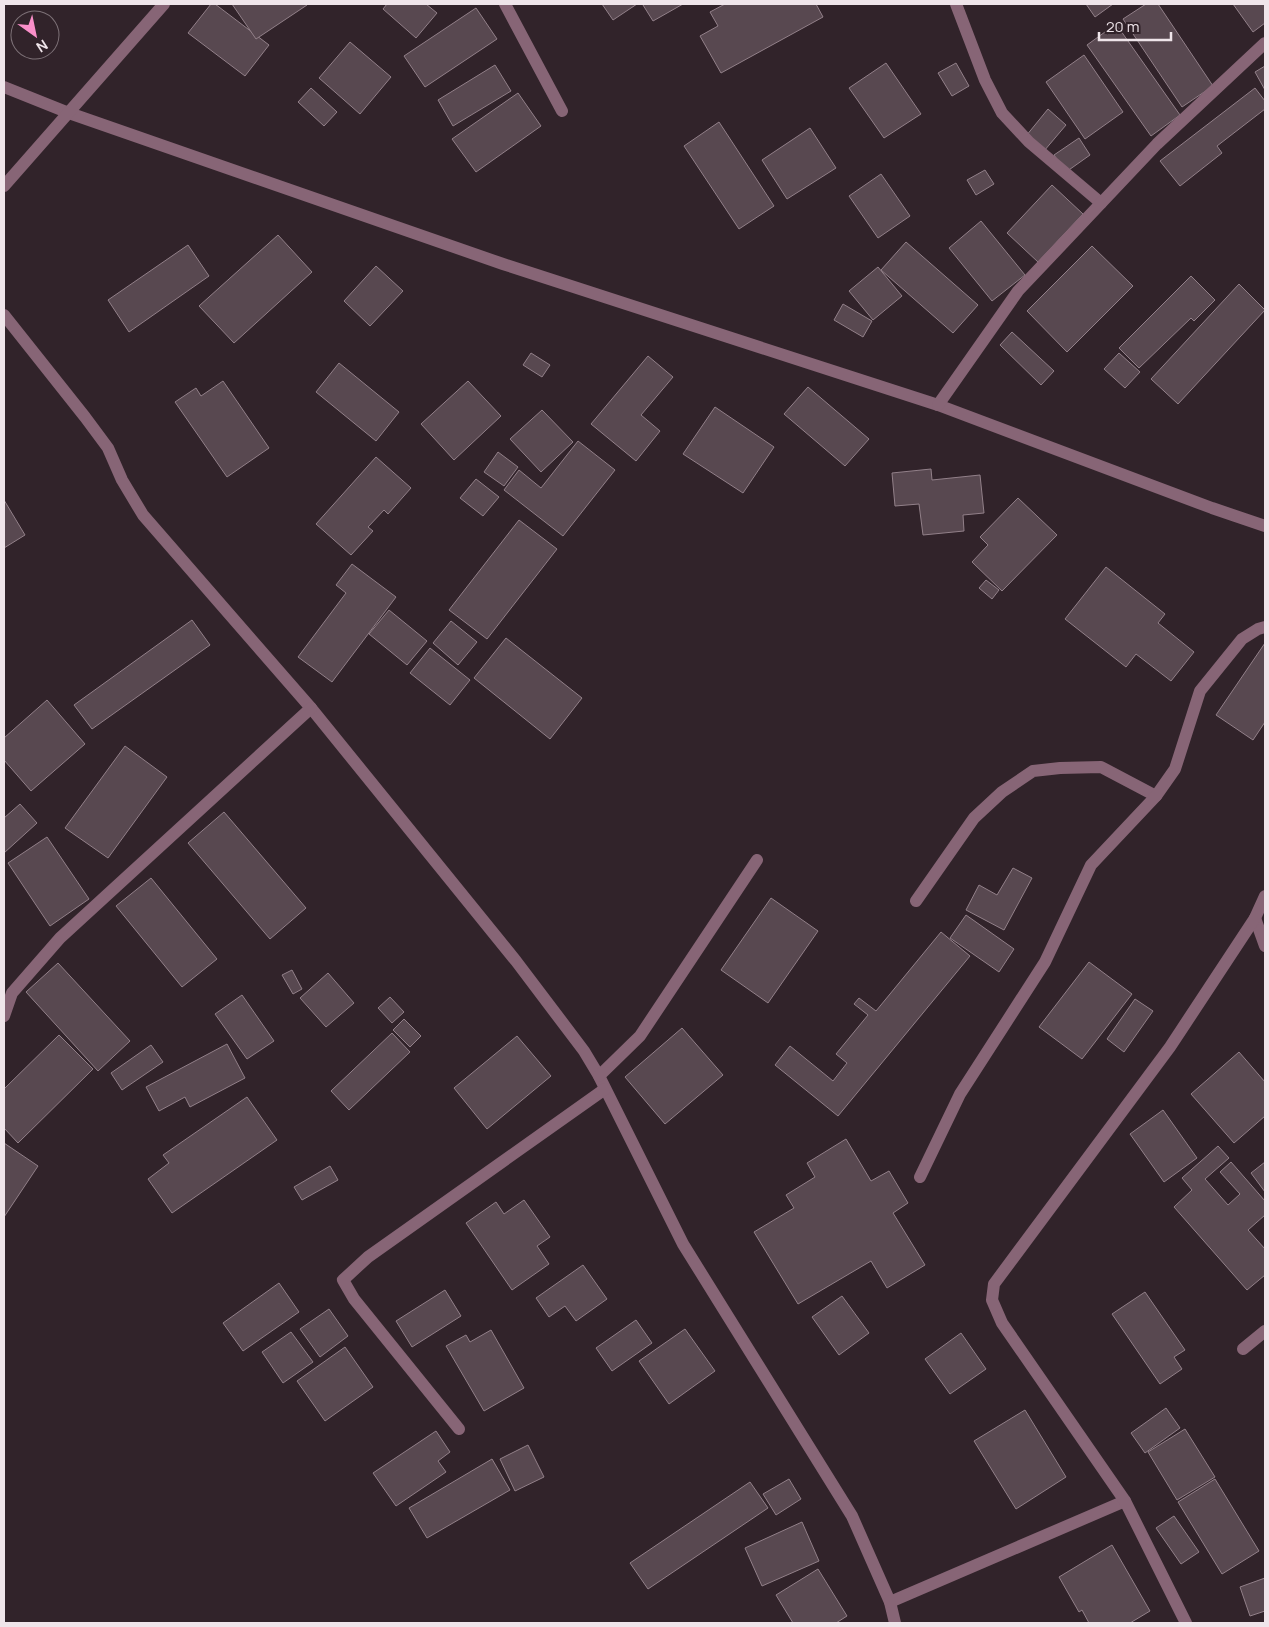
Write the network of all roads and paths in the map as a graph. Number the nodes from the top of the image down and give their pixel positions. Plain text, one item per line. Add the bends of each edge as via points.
1 (164, 4) edge
2 (505, 4) edge
3 (956, 4) edge
4 (1265, 43) edge
5 (4, 87) edge
6 (562, 111) dead end
7 (69, 113) junction
8 (4, 186) edge
9 (1101, 203) junction
10 (4, 315) edge
11 (938, 405) junction
12 (1265, 526) edge
13 (1265, 627) edge
14 (310, 708) junction
15 (1156, 796) junction
16 (757, 860) dead end
17 (1265, 896) edge
18 (916, 901) dead end
19 (1255, 918) junction
20 (1265, 946) edge
21 (4, 1016) edge
22 (599, 1076) junction
23 (605, 1089) junction
24 (920, 1177) dead end
25 (1265, 1331) edge
26 (1242, 1349) dead end
27 (459, 1429) dead end
28 (1125, 1502) junction
29 (890, 1602) junction
30 (895, 1623) edge
31 (1186, 1623) edge

1 - 7 street
2 - 6 street
3 - 9 street via 985,80 1002,113 1029,142
4 - 9 street
5 - 7 street
7 - 8 street
7 - 11 street via 502,264
9 - 11 street via 1018,291
10 - 14 street via 108,448 143,515
11 - 12 street
13 - 15 street via 1242,639 1200,691 1175,769
14 - 21 street via 60,938 12,993
14 - 22 street via 516,961
15 - 18 street via 1101,767 1033,771 1002,792 974,818
15 - 24 street via 1091,865 1045,962 960,1094
16 - 22 street via 640,1036
17 - 19 street
19 - 20 street
19 - 28 street via 1170,1047 994,1284 992,1300 1002,1322
22 - 23 street
23 - 27 street via 368,1257 343,1280 354,1299
23 - 29 street via 683,1244 852,1516
25 - 26 street
28 - 29 street
28 - 31 street
29 - 30 street

